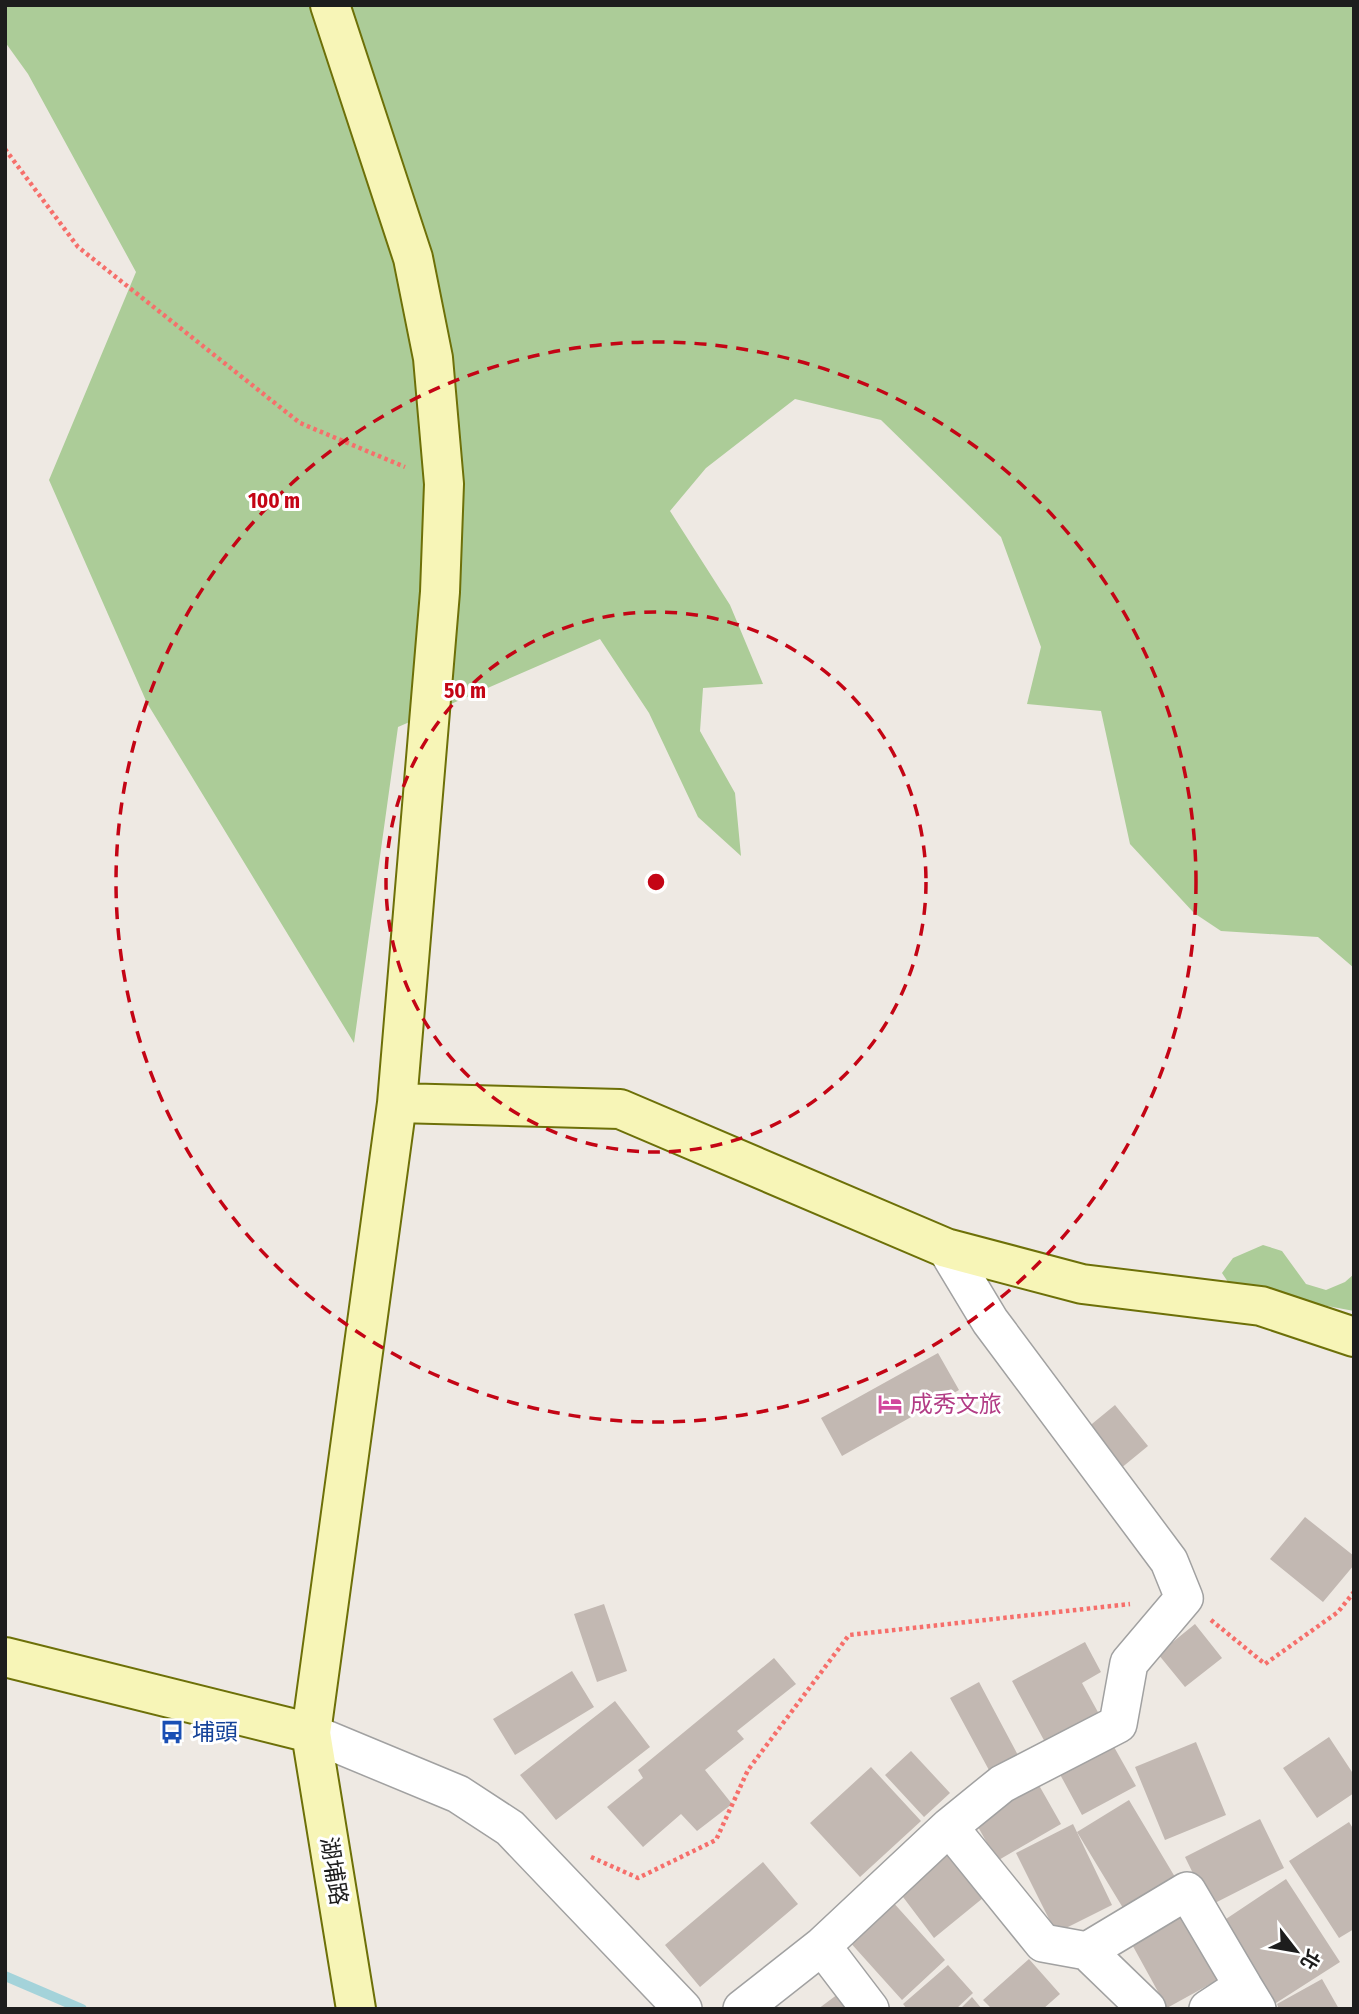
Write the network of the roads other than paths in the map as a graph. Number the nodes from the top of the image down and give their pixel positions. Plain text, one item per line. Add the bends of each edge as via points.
1 (330, 5) edge
2 (397, 1103) junction
3 (946, 1248) junction
4 (1354, 1337) edge
5 (5, 1657) edge
6 (311, 1733) junction
7 (949, 1827) junction
8 (822, 1947) junction
9 (1087, 1951) junction
10 (1250, 1998) edge
11 (356, 2009) edge
12 (683, 2009) edge
13 (742, 2009) edge
14 (870, 2009) edge
15 (1147, 2009) edge
16 (1208, 2009) edge

1 - 2 street, 湖埔路 via 414,258 433,358 444,484 440,592
2 - 3 street via 620,1109
2 - 6 street, 湖埔路
3 - 4 street via 1083,1284 1261,1306
3 - 7 street via 990,1321 1169,1560 1184,1598 1129,1663 1118,1724 1002,1784
5 - 6 street
6 - 11 street, 湖埔路
6 - 12 street via 458,1794 510,1828
7 - 8 street
7 - 9 street via 1043,1943
8 - 13 street
8 - 14 street
9 - 10 street via 1187,1891
9 - 15 street
10 - 16 street

